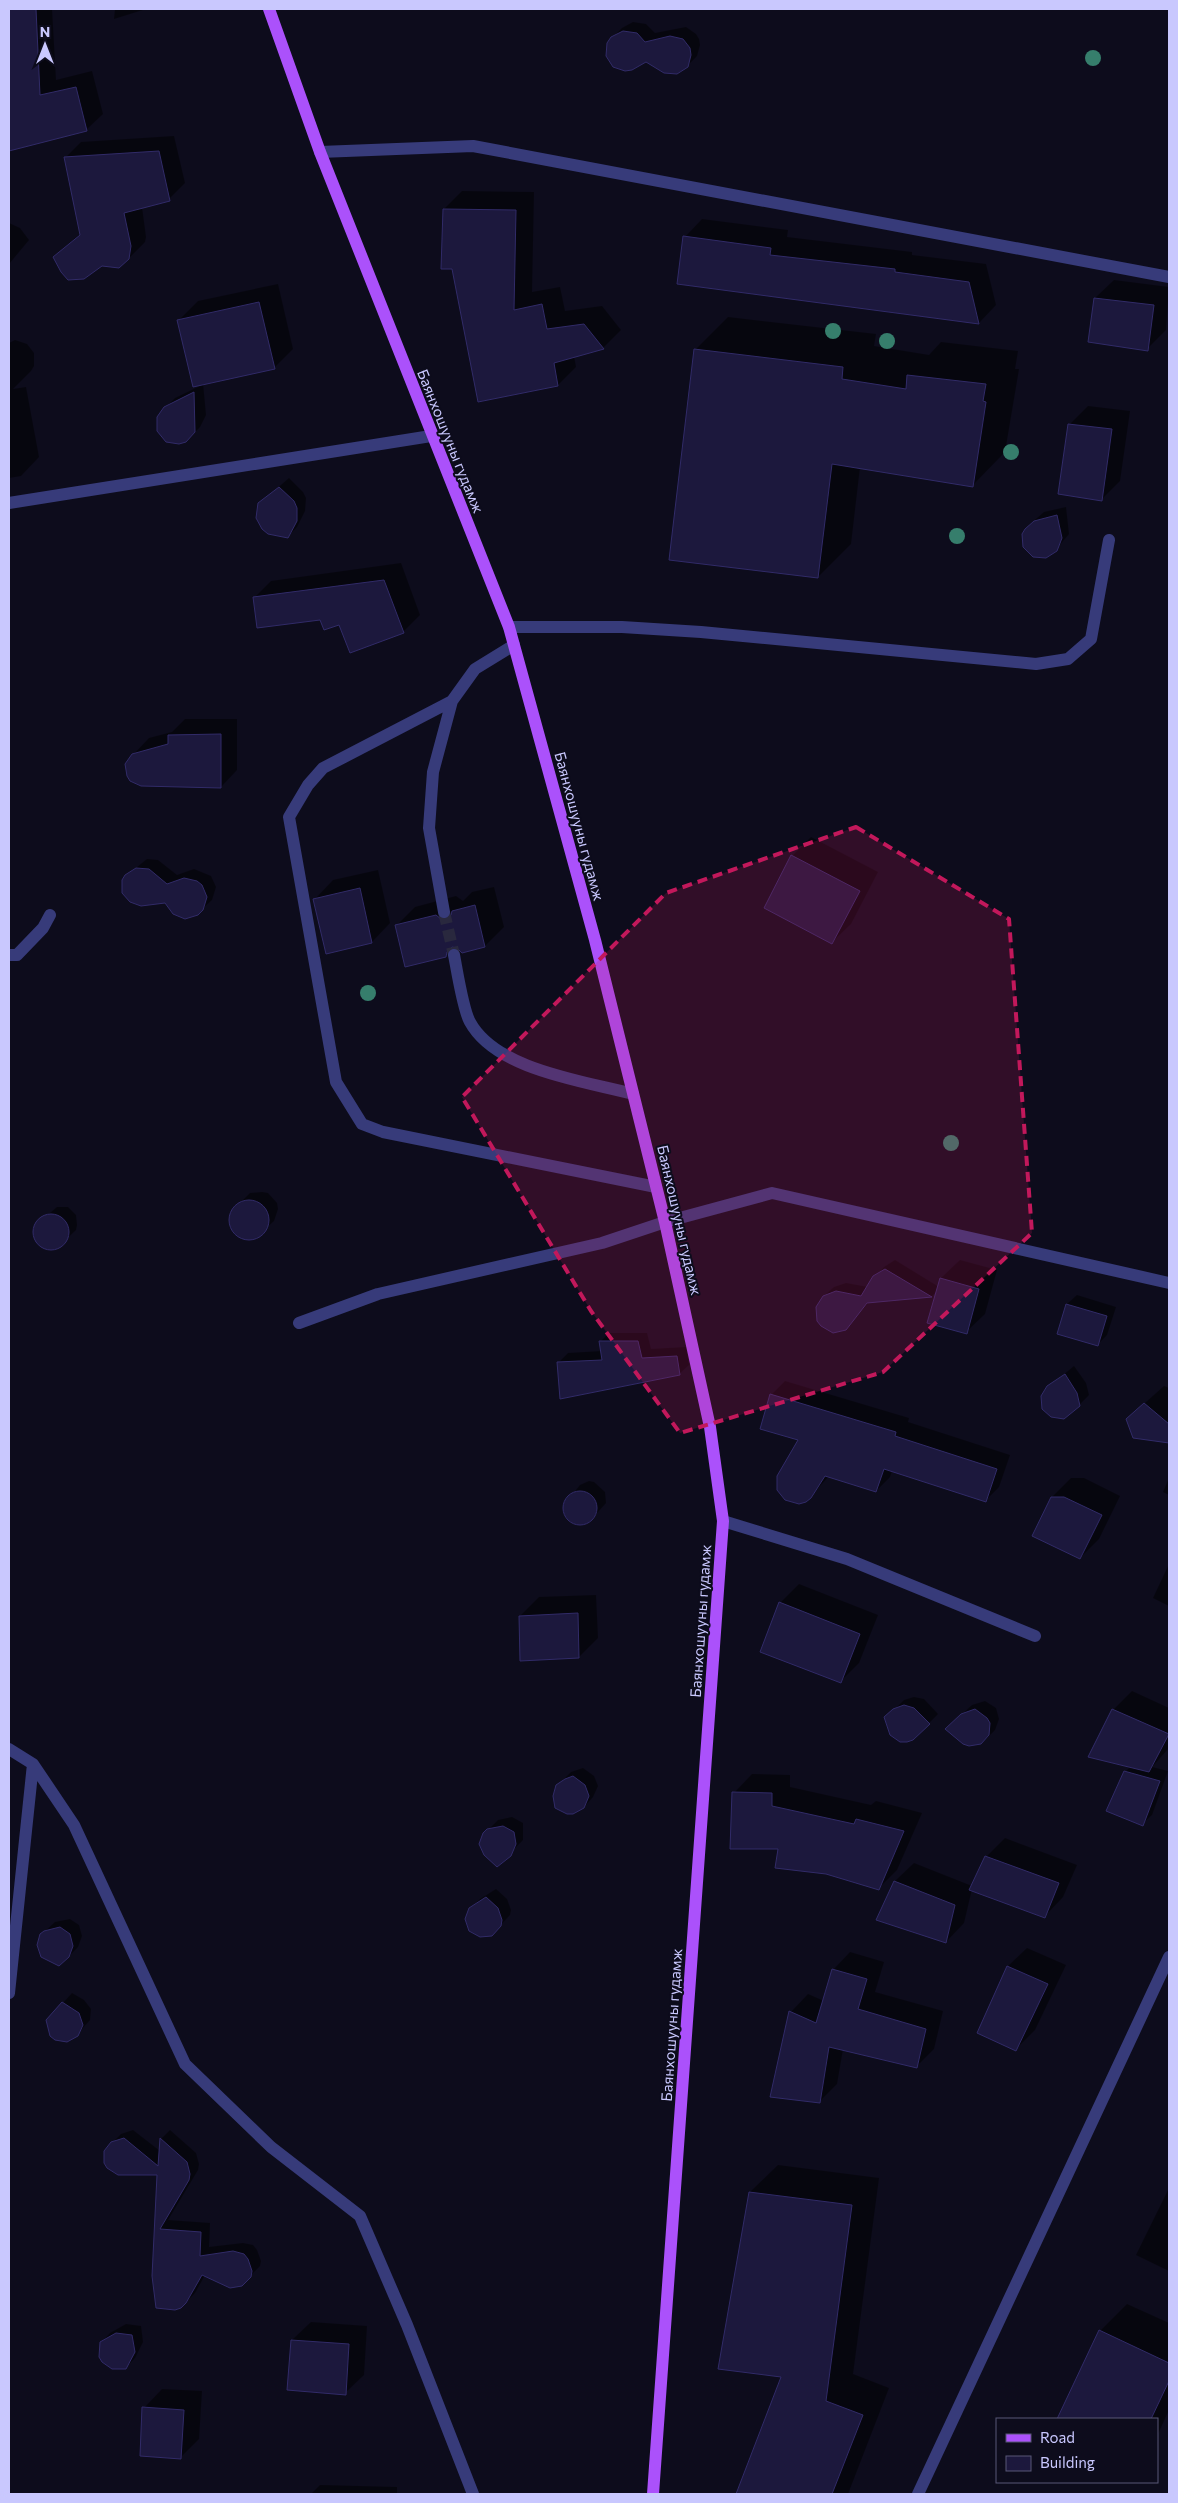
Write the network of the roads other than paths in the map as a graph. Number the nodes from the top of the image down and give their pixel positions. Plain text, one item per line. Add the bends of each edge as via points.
1 (269, 9) edge
2 (320, 152) junction
3 (1169, 277) edge
4 (431, 436) junction
5 (9, 503) edge
6 (1109, 540) dead end
7 (509, 627) junction
8 (514, 644) junction
9 (452, 701) junction
10 (444, 912) tunnel mouth
11 (50, 914) dead end
12 (9, 955) edge
13 (454, 955) tunnel mouth
14 (633, 1094) junction
15 (656, 1186) junction
16 (665, 1222) junction
17 (1169, 1283) edge
18 (299, 1323) dead end
19 (723, 1521) junction
20 (1035, 1636) dead end
21 (9, 1749) edge
22 (33, 1764) junction
23 (1169, 1957) edge
24 (9, 1993) edge
25 (473, 2494) edge
26 (653, 2494) edge
27 (918, 2494) edge

1 - 2 main road, Баянхошууны гудамж
2 - 3 street via 473,146
2 - 4 main road, Баянхошууны гудамж
4 - 5 street
4 - 7 main road, Баянхошууны гудамж
6 - 7 street via 1092,639 1068,659 1036,664 700,632 622,627
7 - 8 main road, Баянхошууны гудамж
8 - 9 street via 475,669
8 - 14 main road, Баянхошууны гудамж via 595,940
9 - 10 street via 433,772 429,828
9 - 15 street via 323,768 289,816 336,1082 362,1124 383,1132
11 - 12 street via 43,928 17,955
13 - 14 street via 469,1021 490,1045 530,1067
14 - 15 main road, Баянхошууны гудамж
15 - 16 main road, Баянхошууны гудамж
16 - 17 street via 772,1193
16 - 18 street via 602,1243 378,1294
16 - 19 main road, Баянхошууны гудамж via 710,1427
19 - 20 street via 846,1559
19 - 26 main road, Баянхошууны гудамж
21 - 22 street
22 - 24 street
22 - 25 street via 74,1824 185,2064 271,2147 360,2216
23 - 27 street

